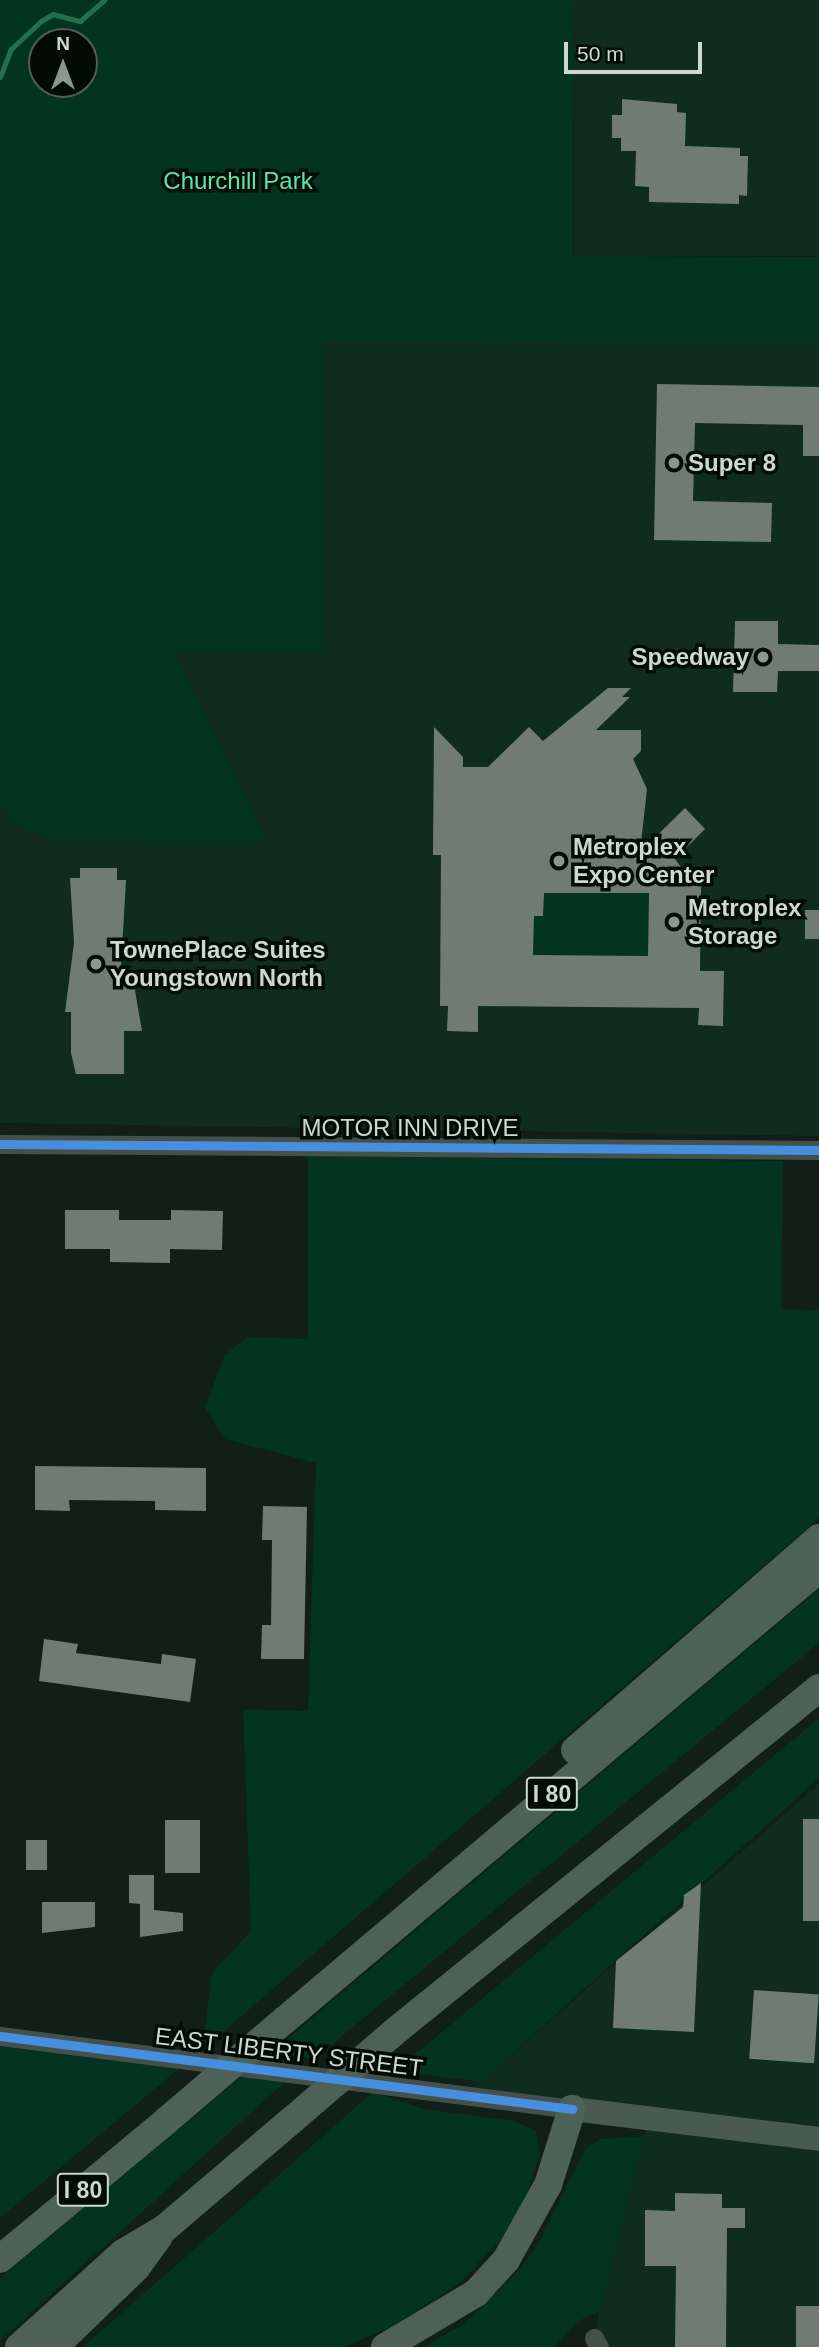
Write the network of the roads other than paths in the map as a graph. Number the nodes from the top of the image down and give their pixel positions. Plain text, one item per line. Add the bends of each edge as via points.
1 (0, 1144) edge
2 (819, 1150) edge
3 (819, 1538) edge
4 (819, 1569) edge
5 (819, 1688) edge
6 (347, 1967) junction
7 (0, 2036) edge
8 (572, 2109) junction
9 (819, 2139) edge
10 (102, 2173) junction
11 (165, 2228) junction
12 (0, 2238) edge
13 (0, 2259) edge
14 (19, 2347) edge
15 (54, 2347) edge
16 (385, 2347) edge

1 - 2 street, MOTOR INN DRIVE
3 - 6 highway via 404,1898
4 - 6 highway, I 80
5 - 11 highway, bridge via 393,2033
6 - 10 highway, I 80, bridge
7 - 8 street, EAST LIBERTY STREET
8 - 9 main road, EAST LIBERTY STREET
8 - 16 highway via 548,2185 506,2260 476,2293
10 - 12 highway via 33,2211
10 - 13 highway, I 80
11 - 14 highway via 123,2253
11 - 15 highway via 136,2268

